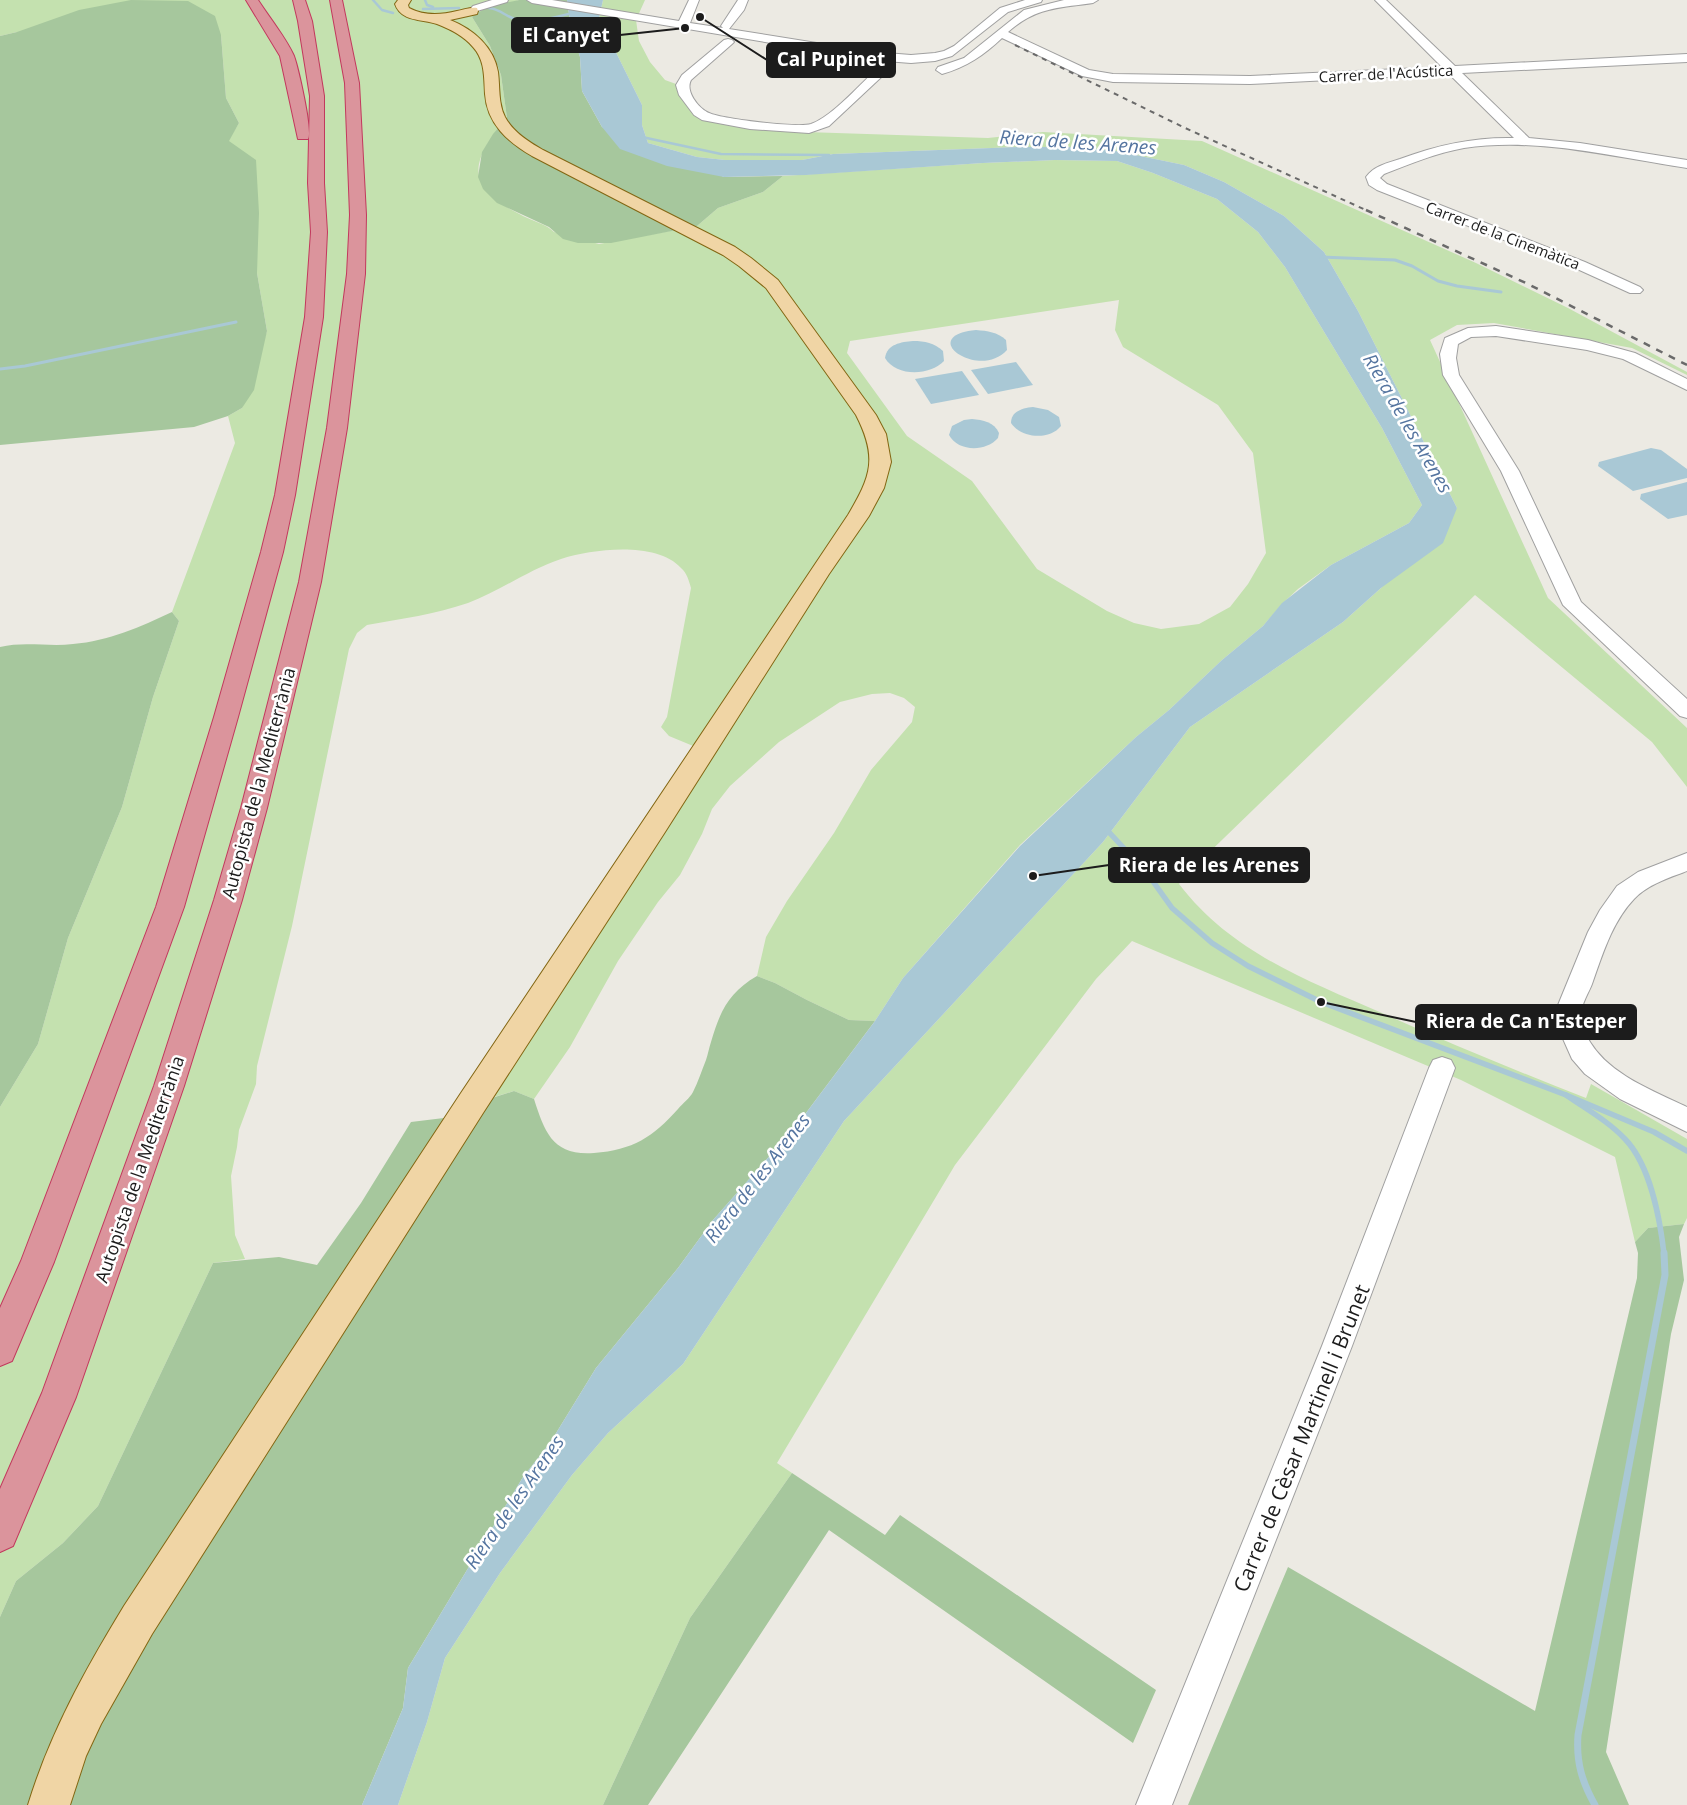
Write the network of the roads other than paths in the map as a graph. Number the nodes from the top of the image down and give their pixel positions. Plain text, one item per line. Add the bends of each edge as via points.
1 (252, 0) edge
2 (299, 0) edge
3 (404, 0) edge
4 (503, 0) edge
5 (532, 0) edge
6 (694, 0) edge
7 (743, 0) edge
8 (1037, 0) edge
9 (1093, 0) edge
10 (1380, 0) edge
11 (537, 1) edge
12 (477, 6) edge
13 (337, 7) edge
14 (430, 18) junction
15 (648, 19) joint
16 (683, 25) junction
17 (713, 30) junction
18 (466, 32) junction
19 (738, 33) junction
20 (1002, 33) junction
21 (946, 42) dead end
22 (1687, 58) edge
23 (885, 68) junction
24 (1451, 69) junction
25 (910, 71) dead end
26 (931, 71) dead end
27 (1525, 141) junction
28 (1687, 164) edge
29 (316, 183) junction
30 (1635, 290) dead end
31 (1687, 385) edge
32 (1687, 711) edge
33 (1687, 862) edge
34 (1442, 1068) dead end
35 (1687, 1120) edge
36 (0, 1349) edge
37 (0, 1533) edge
38 (49, 1805) edge
39 (1154, 1805) edge

1 - 29 highway via 287,56 302,122 304,164
2 - 29 highway via 317,96
3 - 14 main road via 401,7 405,12
4 - 12 street
5 - 11 street
6 - 16 street
7 - 19 street
8 - 19 street via 1004,10 958,48 926,59 884,58
9 - 20 street via 1034,10
10 - 24 street
11 - 15 street
12 - 14 main road via 452,16
12 - 18 main road via 463,19
13 - 37 highway, Autopista de la Mediterrània via 352,83 358,215 356,274 337,428 310,582 254,808 169,1086 58,1397
14 - 18 main road
15 - 16 street
16 - 17 street
17 - 19 street
17 - 19 street via 712,38
18 - 38 main road via 488,59 493,110 512,135 729,252 772,284 866,415 878,443 880,472 858,516 472,1103 138,1620 97,1686 74,1732
19 - 21 street via 773,31 903,52 927,50
19 - 23 street
19 - 23 street via 682,84 683,92 701,114 737,123 802,129 821,126
20 - 24 street, Carrer de l'Acústica via 1086,73 1113,78 1229,80
20 - 26 street via 967,62
22 - 24 street, Carrer de l'Acústica
23 - 25 street
24 - 27 street
27 - 28 street
27 - 30 street, Carrer de la Cinemàtica via 1481,142 1451,147 1379,171 1373,180 1382,187
29 - 36 highway via 319,232 314,317 295,440 272,552 170,907 37,1262
31 - 32 street via 1629,356 1588,345 1513,333 1468,333 1451,341 1449,348 1451,375 1510,471 1573,605
33 - 35 street via 1648,877 1626,891 1612,910 1569,1010 1569,1026 1575,1042 1597,1069 1612,1081
34 - 39 street, Carrer de Cèsar Martinell i Brunet via 1333,1358

